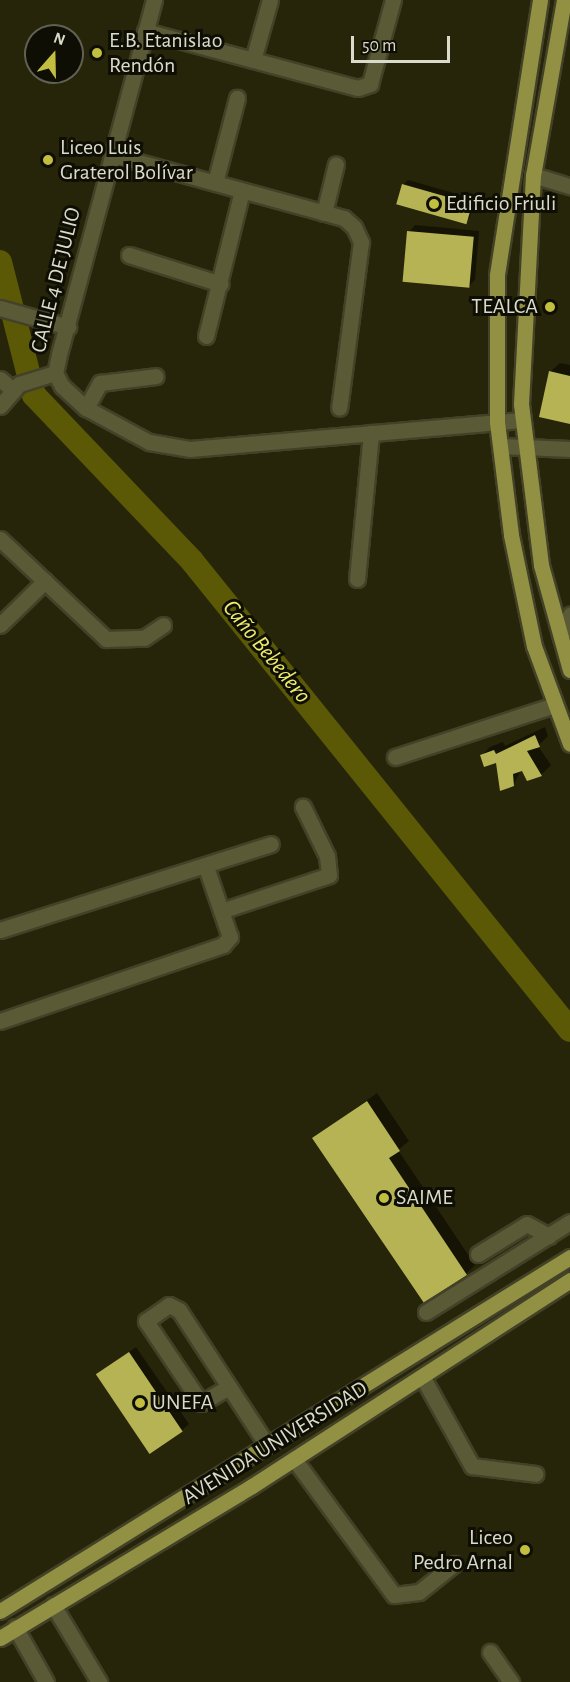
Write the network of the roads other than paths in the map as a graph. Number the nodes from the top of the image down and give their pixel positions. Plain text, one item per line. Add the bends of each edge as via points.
1 (154, 0) edge
2 (270, 0) edge
3 (393, 0) edge
4 (540, 0) edge
5 (564, 0) edge
6 (145, 32) junction
7 (253, 60) junction
8 (237, 98) dead end
9 (113, 155) junction
10 (336, 164) dead end
11 (533, 175) junction
12 (215, 183) junction
13 (570, 186) edge
14 (243, 191) junction
15 (324, 213) junction
16 (129, 255) dead end
17 (222, 284) junction
18 (0, 308) edge
19 (68, 327) junction
20 (206, 336) dead end
21 (55, 374) junction
22 (156, 376) dead end
23 (0, 379) edge
24 (16, 387) junction
25 (0, 406) edge
26 (86, 408) junction
27 (339, 408) dead end
28 (522, 420) junction
29 (497, 422) junction
30 (371, 433) junction
31 (501, 446) junction
32 (525, 446) junction
33 (570, 449) edge
34 (0, 539) edge
35 (357, 579) dead end
36 (45, 581) junction
37 (570, 615) edge
38 (163, 625) dead end
39 (0, 626) edge
40 (561, 637) junction
41 (570, 670) edge
42 (554, 705) junction
43 (570, 744) edge
44 (394, 757) dead end
45 (303, 807) dead end
46 (271, 844) dead end
47 (206, 867) junction
48 (221, 911) junction
49 (0, 930) edge
50 (0, 1021) edge
51 (570, 1222) edge
52 (549, 1236) junction
53 (477, 1254) dead end
54 (570, 1257) edge
55 (570, 1280) edge
56 (426, 1312) dead end
57 (423, 1378) junction
58 (227, 1389) junction
59 (267, 1445) junction
60 (294, 1459) junction
61 (536, 1474) dead end
62 (454, 1564) dead end
63 (53, 1605) junction
64 (0, 1611) edge
65 (15, 1627) junction
66 (0, 1638) edge
67 (490, 1652) dead end
68 (46, 1682) edge
69 (99, 1682) edge
70 (511, 1682) edge

1 - 6 street, CALLE 4 DE JULIO
2 - 7 street
3 - 7 street via 370,84 358,88
4 - 29 main road via 497,276
5 - 11 main road
6 - 7 street
6 - 9 street, CALLE 4 DE JULIO
8 - 12 street
9 - 12 street
9 - 19 street, CALLE 4 DE JULIO
10 - 15 street
11 - 13 street
11 - 28 main road
12 - 14 street
14 - 15 street
14 - 17 street
15 - 27 street via 344,218 361,242
16 - 17 street
17 - 20 street
18 - 19 street
19 - 21 street, CALLE 4 DE JULIO
21 - 24 street
21 - 26 street, CALLE 4 DE JULIO
22 - 26 street via 100,383
23 - 24 street
24 - 25 street
26 - 30 street, CALLE 4 DE JULIO via 149,442 190,449
28 - 29 street, CALLE 4 DE JULIO
28 - 32 main road
29 - 30 street, CALLE 4 DE JULIO
29 - 31 main road
30 - 35 street
31 - 32 street
31 - 42 main road via 511,535 534,646
32 - 33 street
32 - 40 main road via 541,564
34 - 36 street
36 - 38 street via 106,639 144,638
36 - 39 street
37 - 40 street
40 - 41 main road
42 - 43 main road
42 - 44 street
45 - 48 street via 329,863 329,875
46 - 47 street
47 - 48 street
47 - 49 street
48 - 50 street via 230,937 223,945
51 - 52 street
52 - 53 street via 527,1224
52 - 56 street
54 - 59 main road, AVENIDA UNIVERSIDAD
55 - 57 main road, AVENIDA UNIVERSIDAD
57 - 60 main road, AVENIDA UNIVERSIDAD
57 - 61 street via 454,1442 472,1466
58 - 58 street via 201,1403 146,1321 169,1305 179,1310
58 - 59 street
59 - 64 main road, AVENIDA UNIVERSIDAD
60 - 62 street via 394,1594 419,1592
60 - 63 main road, AVENIDA UNIVERSIDAD
63 - 65 main road, AVENIDA UNIVERSIDAD
63 - 69 street
65 - 66 main road, AVENIDA UNIVERSIDAD
65 - 68 street
67 - 70 street

